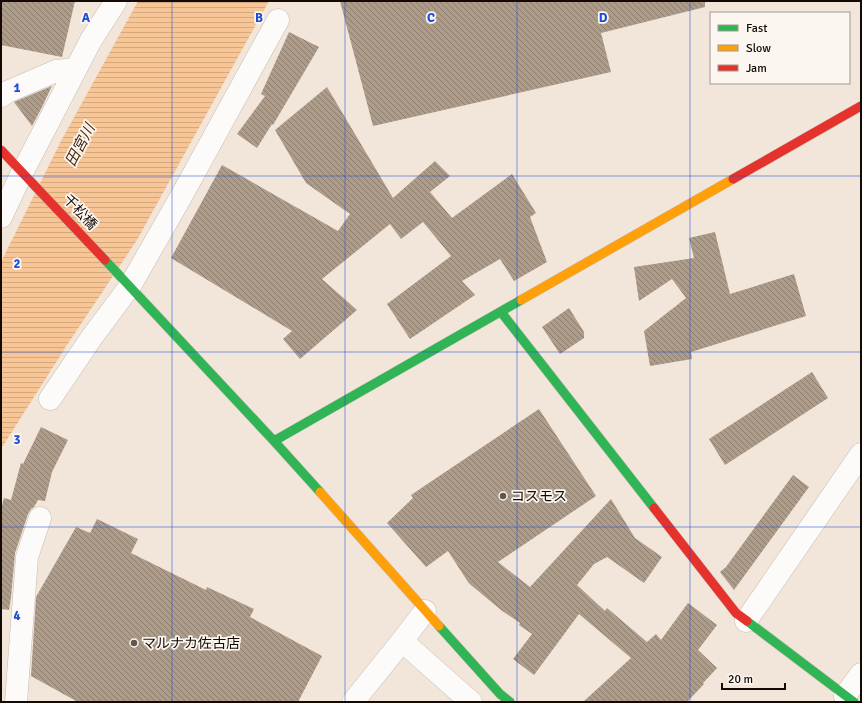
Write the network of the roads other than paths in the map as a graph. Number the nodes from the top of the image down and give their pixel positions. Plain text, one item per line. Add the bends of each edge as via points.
1 (116, 1) edge
2 (278, 20) dead end
3 (76, 69) junction
4 (1, 96) edge
5 (861, 106) edge
6 (1, 150) edge
7 (28, 178) junction
8 (1, 217) edge
9 (130, 286) junction
10 (501, 312) junction
11 (50, 399) dead end
12 (274, 441) junction
13 (861, 454) edge
14 (40, 518) dead end
15 (425, 610) junction
16 (746, 621) junction
17 (402, 641) junction
18 (472, 663) junction
19 (861, 674) edge
20 (450, 684) junction
21 (850, 699) edge
22 (16, 702) edge
23 (353, 702) edge
24 (471, 702) edge
25 (510, 702) edge

1 - 3 street
2 - 9 street
3 - 4 street via 56,71
3 - 7 street
5 - 10 street
6 - 7 street, 千松橋
7 - 8 street
7 - 9 street, 千松橋
9 - 11 street
9 - 12 street, 千松橋
10 - 12 street
10 - 16 street via 736,613
12 - 15 street, 千松橋
13 - 16 street
14 - 22 street via 27,557
15 - 17 street
15 - 18 street, 千松橋
16 - 21 street
17 - 20 street
17 - 23 street
18 - 20 street
18 - 25 street, 千松橋
19 - 21 street
20 - 24 street

